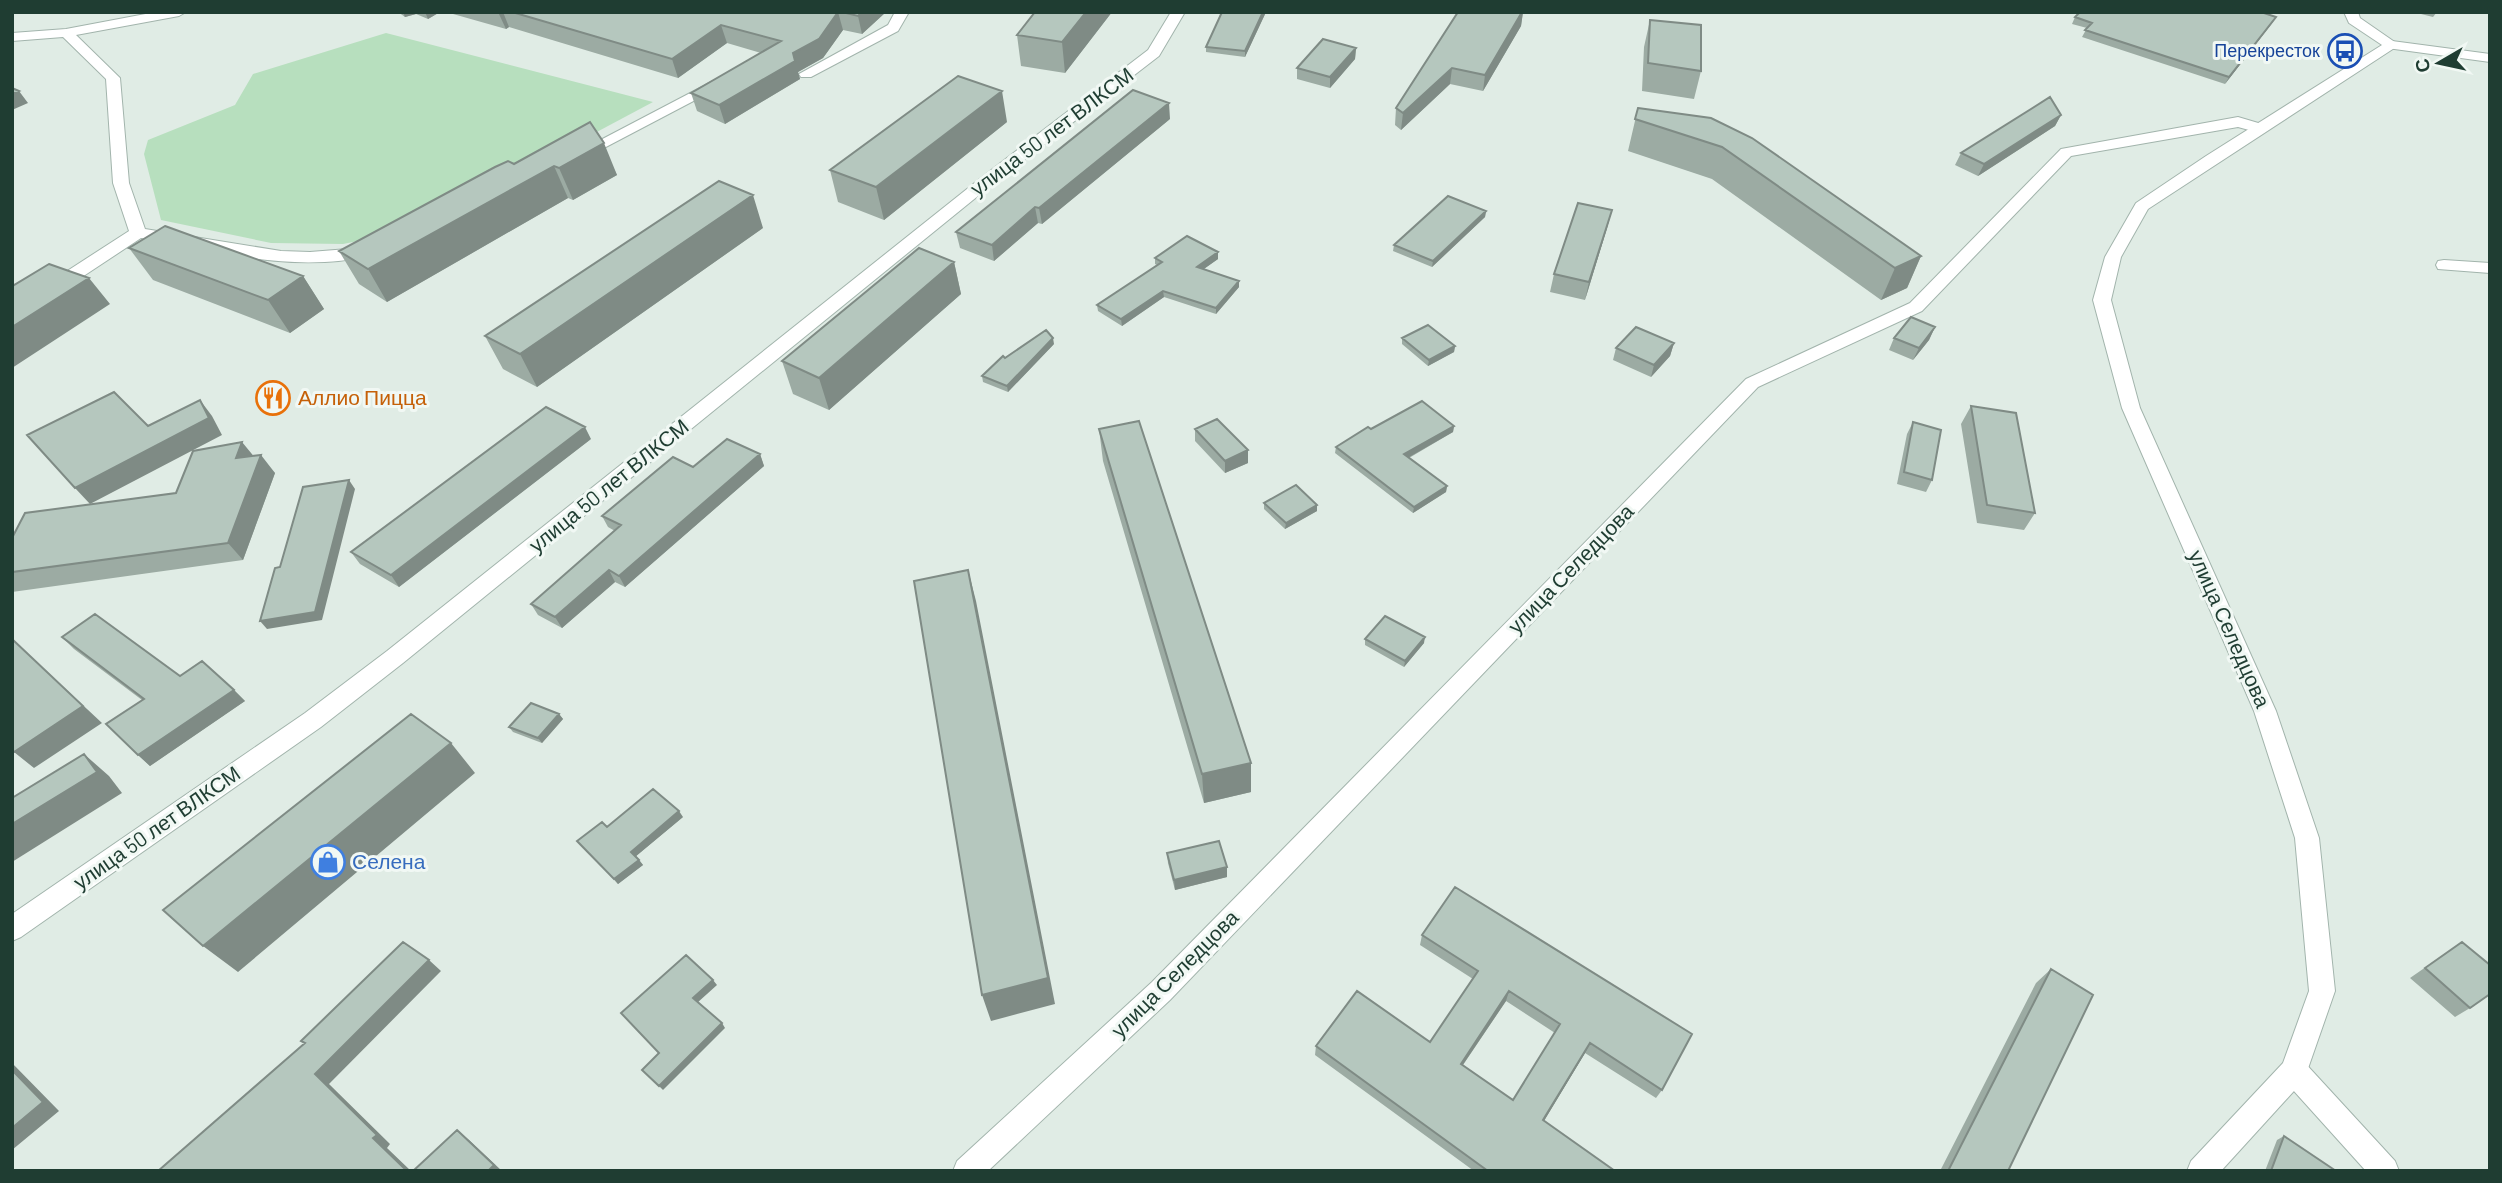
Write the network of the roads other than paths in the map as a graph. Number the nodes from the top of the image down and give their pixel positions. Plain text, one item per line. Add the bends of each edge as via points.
1 (179, 12) edge
2 (1178, 12) edge
3 (2351, 12) edge
4 (900, 16) edge
5 (66, 33) junction
6 (12, 37) edge
7 (2392, 45) junction
8 (2490, 58) edge
9 (806, 74) dead end
10 (734, 75) edge
11 (2260, 128) junction
12 (560, 165) edge
13 (138, 233) junction
14 (386, 246) edge
15 (2444, 265) dead end
16 (2490, 268) edge
17 (67, 279) edge
18 (12, 929) edge
19 (2294, 1071) junction
20 (967, 1171) edge
21 (2201, 1171) edge
22 (2385, 1171) edge

1 - 5 street
2 - 18 street, улица 50 лет ВЛКСМ via 1154,53 1133,71 983,184 395,657 313,720
3 - 7 street via 2354,20
4 - 9 street via 882,35
5 - 6 street
5 - 13 street via 113,78 121,183
7 - 8 street
7 - 11 street, улица Селедцова
10 - 12 street
11 - 19 street, улица Селедцова via 2142,206 2113,257 2102,300 2131,408 2265,711 2307,838 2322,991
11 - 20 street, улица Селедцова via 2238,122 2066,152 1916,307 1752,383 1161,991
13 - 14 street via 266,255 345,256
13 - 17 street
15 - 16 street
19 - 21 street, улица Селедцова
19 - 22 street

